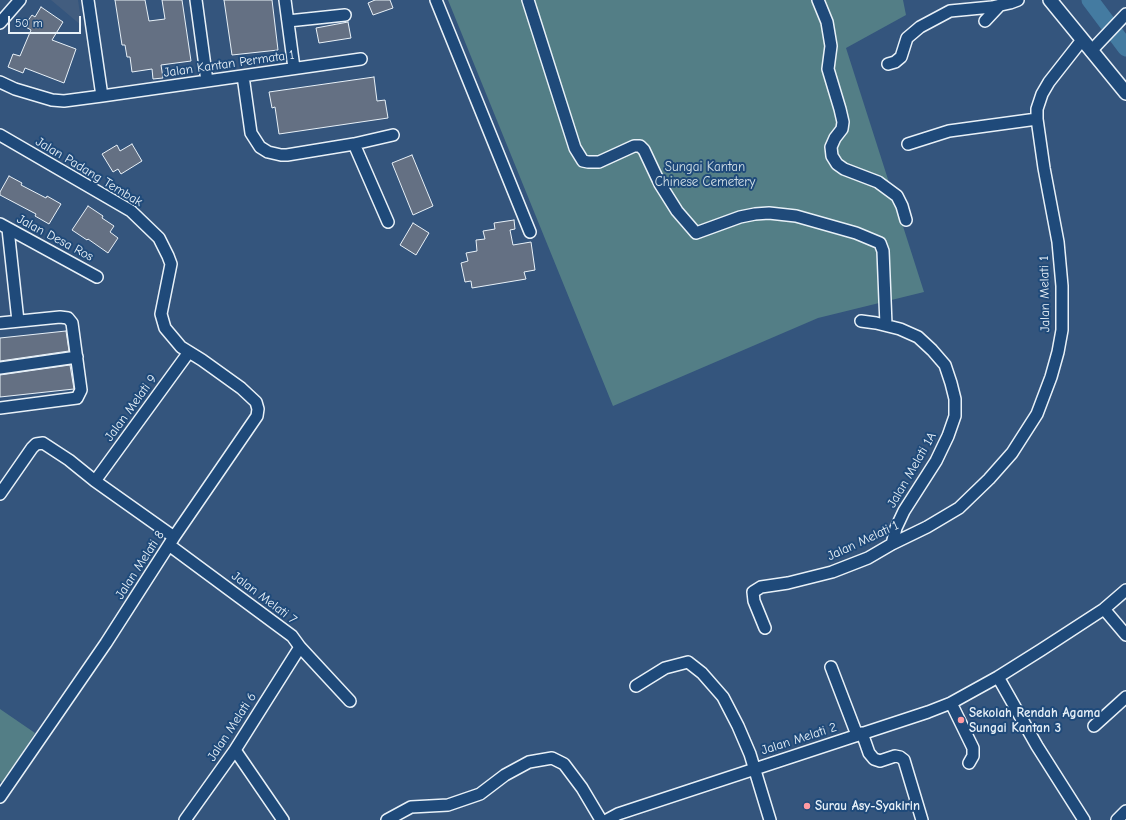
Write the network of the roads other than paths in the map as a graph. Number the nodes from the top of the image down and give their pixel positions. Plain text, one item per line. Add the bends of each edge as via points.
1 (20, 0) edge
2 (88, 0) edge
3 (196, 0) edge
4 (285, 0) edge
5 (436, 0) edge
6 (528, 0) edge
7 (818, 0) edge
8 (1018, 0) edge
9 (1050, 0) edge
10 (1000, 5) junction
11 (345, 15) dead end
12 (1125, 15) edge
13 (288, 21) junction
14 (985, 21) dead end
15 (0, 23) edge
16 (1082, 40) junction
17 (1091, 51) junction
18 (361, 59) dead end
19 (888, 64) dead end
20 (294, 68) junction
21 (243, 76) junction
22 (207, 81) junction
23 (0, 82) edge
24 (1126, 93) edge
25 (102, 96) junction
26 (1037, 119) junction
27 (0, 135) edge
28 (393, 135) dead end
29 (354, 144) junction
30 (908, 144) dead end
31 (906, 220) dead end
32 (388, 222) dead end
33 (4, 226) edge
34 (530, 232) dead end
35 (97, 277) dead end
36 (861, 321) dead end
37 (18, 322) junction
38 (0, 324) edge
39 (886, 325) junction
40 (189, 352) junction
41 (77, 357) junction
42 (202, 360) joint
43 (0, 368) edge
44 (0, 408) edge
45 (95, 481) junction
46 (0, 494) edge
47 (171, 541) junction
48 (892, 544) junction
49 (1126, 590) edge
50 (1104, 609) junction
51 (766, 628) dead end
52 (1126, 636) edge
53 (300, 647) junction
54 (831, 667) dead end
55 (998, 677) junction
56 (636, 686) dead end
57 (1126, 697) edge
58 (350, 701) dead end
59 (951, 703) junction
60 (1094, 726) dead end
61 (860, 734) junction
62 (235, 750) junction
63 (969, 763) dead end
64 (753, 768) junction
65 (0, 797) edge
66 (1126, 811) edge
67 (185, 820) edge
68 (283, 820) edge
69 (386, 820) edge
70 (601, 820) edge
71 (607, 820) edge
72 (770, 820) edge
73 (922, 820) edge
74 (1084, 820) edge
75 (1118, 820) edge

1 - 15 street
2 - 25 street
3 - 22 street
4 - 13 street
5 - 34 street
6 - 39 street via 575,148 583,161 599,162 634,146 640,146 677,211 696,233 740,217 769,214 796,216 856,233 880,243 883,251
7 - 31 street via 831,46 828,68 843,122 842,129 831,147 832,156 844,169 878,182 896,196
8 - 10 street
9 - 16 main road
10 - 14 street
10 - 19 street via 950,11 920,27 907,38 901,57
11 - 13 street
12 - 17 street
13 - 20 street
16 - 17 main road
16 - 26 street, Jalan Melati 1 via 1042,94
17 - 24 main road
18 - 20 street, Jalan Kantan Permata 1
20 - 21 street, Jalan Kantan Permata 1
21 - 22 street, Jalan Kantan Permata 1
21 - 29 street via 251,133 268,152 287,155
22 - 25 street, Jalan Kantan Permata 1
23 - 25 street, Jalan Kantan Permata 1 via 52,100
26 - 30 street via 949,131
26 - 48 street, Jalan Melati 1 via 1058,242 1062,286 1062,330 1051,377 1037,414 1012,453 989,480 959,508
27 - 40 street, Jalan Padang Tembak via 131,211 159,238 171,264 161,314 165,328 181,347
28 - 29 street
29 - 32 street
33 - 35 street, Jalan Desa Ros
33 - 37 street
36 - 39 street, Jalan Melati 1A
37 - 38 street
37 - 41 street via 60,316 68,318 72,323
39 - 48 street, Jalan Melati 1A via 918,337 932,350 945,365 955,399 955,416 948,436 936,461 904,511
40 - 42 street, Jalan Padang Tembak
40 - 45 street, Jalan Melati 9
41 - 43 street
41 - 44 street via 81,390 77,398
42 - 47 street, Jalan Melati 8 via 256,402 257,416
45 - 46 street via 69,460 40,443 32,448
45 - 47 street
47 - 53 street, Jalan Melati 7 via 292,636
47 - 65 street, Jalan Melati 8 via 106,643
48 - 51 street, Jalan Melati 1 via 868,558 832,572 761,587 753,592 754,601
49 - 50 street, Jalan Melati 2
50 - 52 street
50 - 55 street, Jalan Melati 2
53 - 58 street, Jalan Melati 7
53 - 62 street, Jalan Melati 6
54 - 61 street
55 - 59 street, Jalan Melati 2
55 - 74 street via 1037,746
56 - 64 street via 665,668 688,662 702,672 723,697 750,754
57 - 60 street
59 - 61 street, Jalan Melati 2
59 - 63 street via 973,748 973,756
61 - 64 street, Jalan Melati 2
61 - 73 street via 874,759 880,761 895,756 904,760
62 - 67 street, Jalan Melati 6
62 - 68 street
64 - 71 street, Jalan Melati 2
64 - 72 street
66 - 75 street
69 - 70 street via 411,807 448,805 480,794 529,762 552,758 564,764

